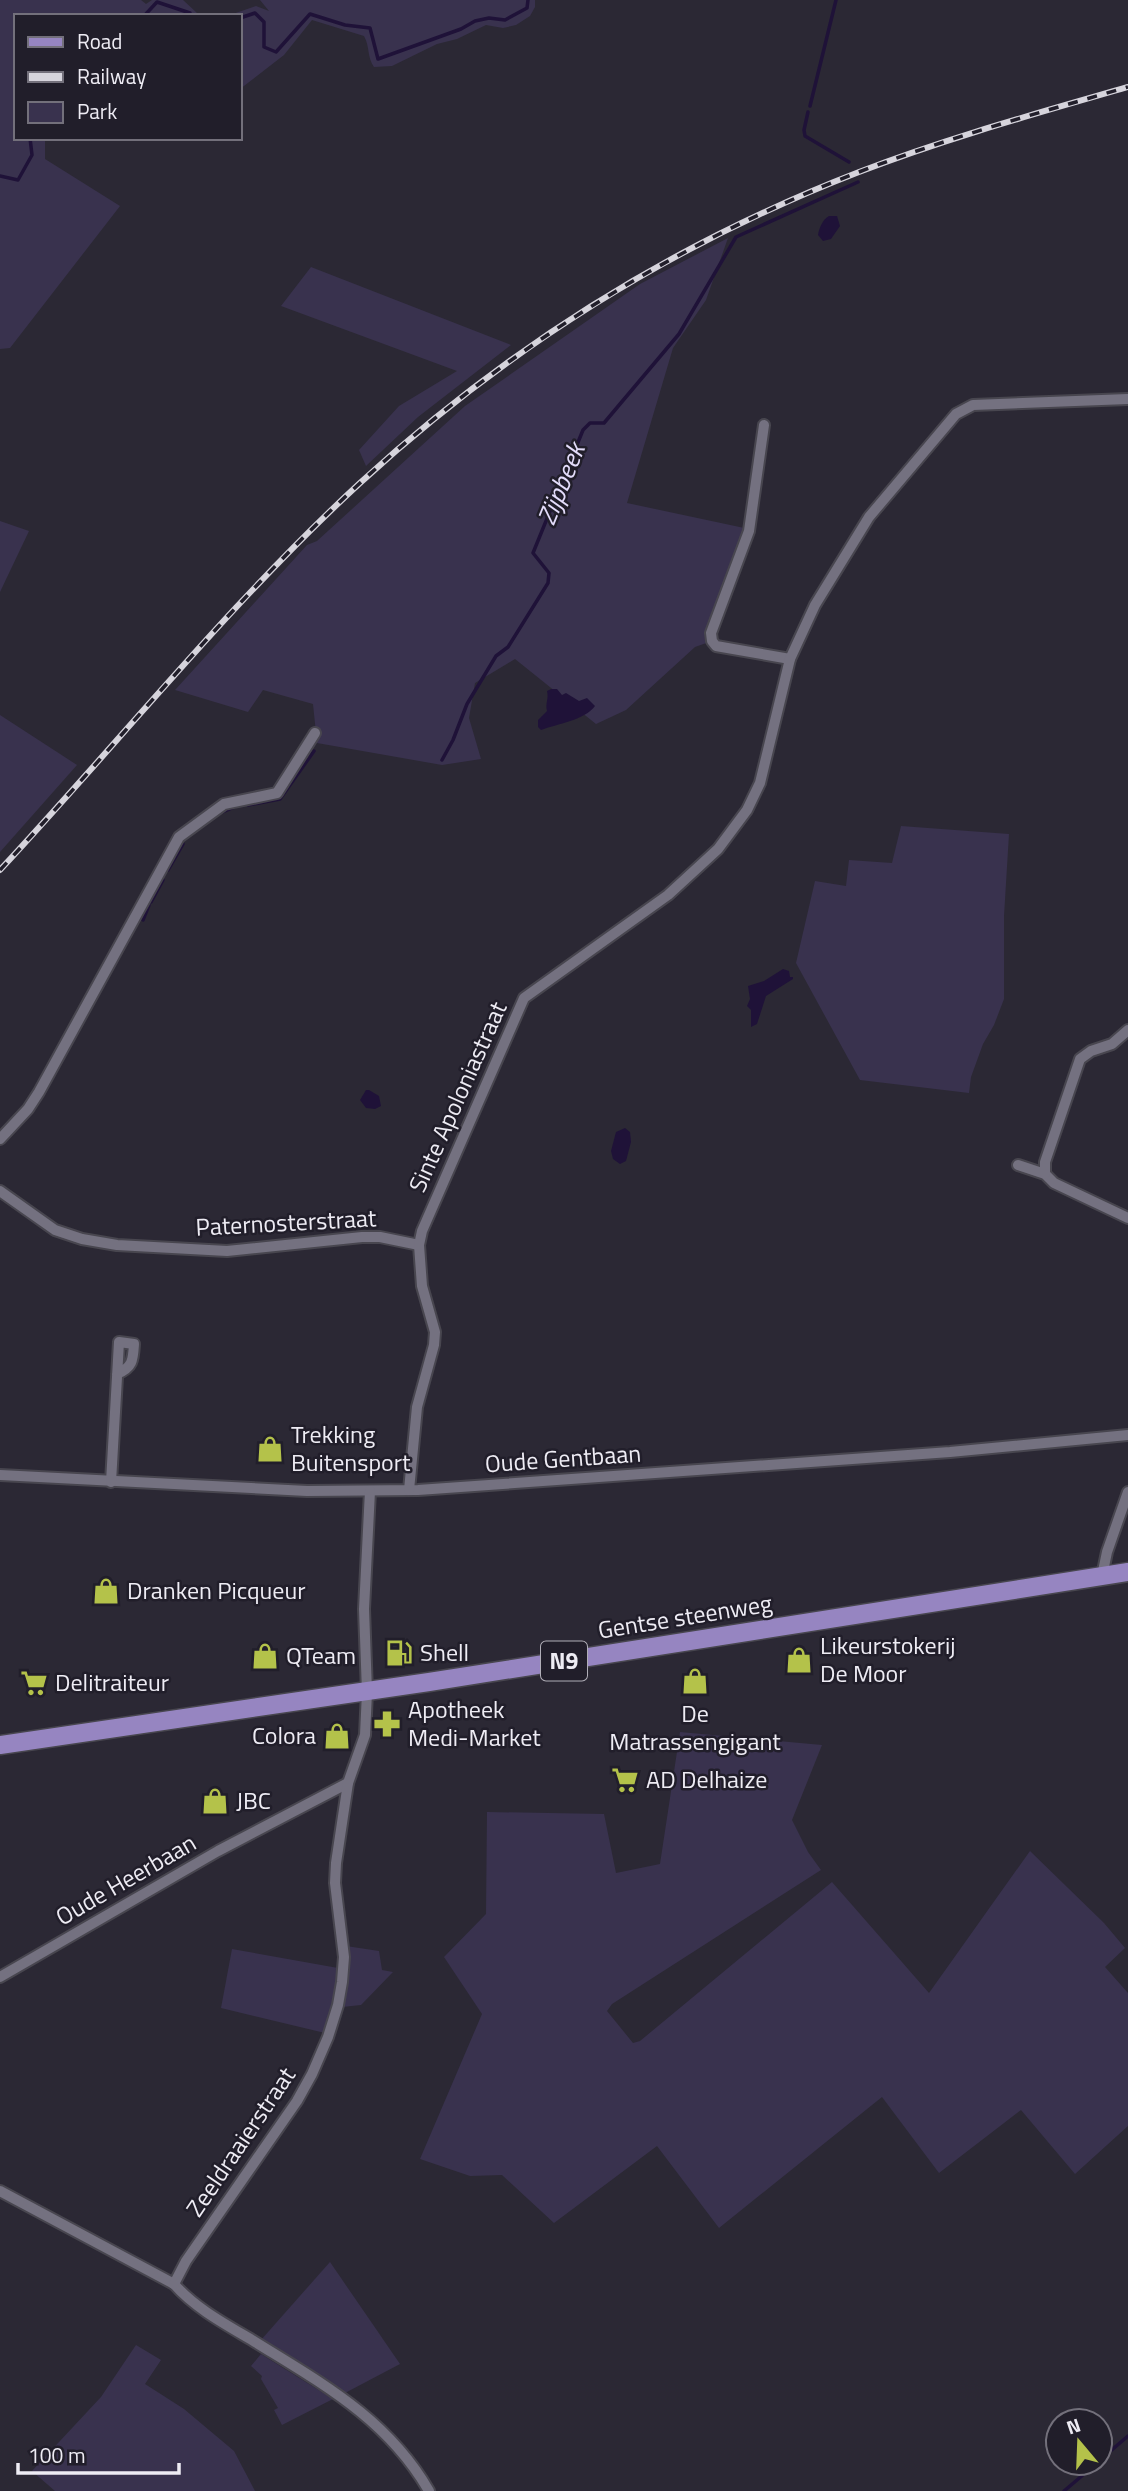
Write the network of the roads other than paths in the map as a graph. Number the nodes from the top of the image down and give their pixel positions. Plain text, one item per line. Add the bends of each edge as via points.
1 (1128, 399) edge
2 (764, 425) dead end
3 (790, 659) junction
4 (313, 738) dead end
5 (1128, 1030) edge
6 (0, 1139) edge
7 (1018, 1165) dead end
8 (1045, 1174) junction
9 (0, 1191) edge
10 (1128, 1218) edge
11 (419, 1245) junction
12 (117, 1374) dead end
13 (1128, 1435) edge
14 (0, 1475) edge
15 (111, 1482) junction
16 (409, 1490) junction
17 (370, 1491) junction
18 (1128, 1492) edge
19 (1128, 1572) edge
20 (1102, 1576) junction
21 (367, 1692) junction
22 (0, 1745) edge
23 (348, 1783) junction
24 (0, 1977) edge
25 (0, 2191) edge
26 (174, 2284) junction
27 (429, 2491) edge

1 - 3 street, Sinte Apoloniastraat via 973,405 956,414 852,541
2 - 3 street via 748,531 710,633 716,646
3 - 11 street, Sinte Apoloniastraat via 761,783 747,810 718,849 668,895 524,998
4 - 6 street via 276,793 217,807 179,838 51,1071 28,1109
5 - 8 street via 1112,1044 1080,1059
7 - 8 street
8 - 10 street via 1054,1183
9 - 11 street, Paternosterstraat via 55,1230 117,1244 227,1251 371,1237
11 - 16 street, Sinte Apoloniastraat via 423,1298 435,1332 417,1407
12 - 15 street
13 - 16 street, Oude Gentbaan
14 - 15 street, Oude Gentbaan
15 - 17 street, Oude Gentbaan
16 - 17 street, Oude Gentbaan
17 - 21 street via 364,1609
18 - 20 street
19 - 20 main road, Gentse steenweg / N9
20 - 21 main road, Gentse steenweg / N9
21 - 22 main road, Gentse steenweg / N9
21 - 23 street, Zeeldraaierstraat via 365,1735
23 - 24 street, Oude Heerbaan
23 - 26 street, Zeeldraaierstraat via 335,1883 344,1957 338,2005 328,2037 293,2107
25 - 26 street
26 - 27 street via 225,2324 362,2412 403,2454

